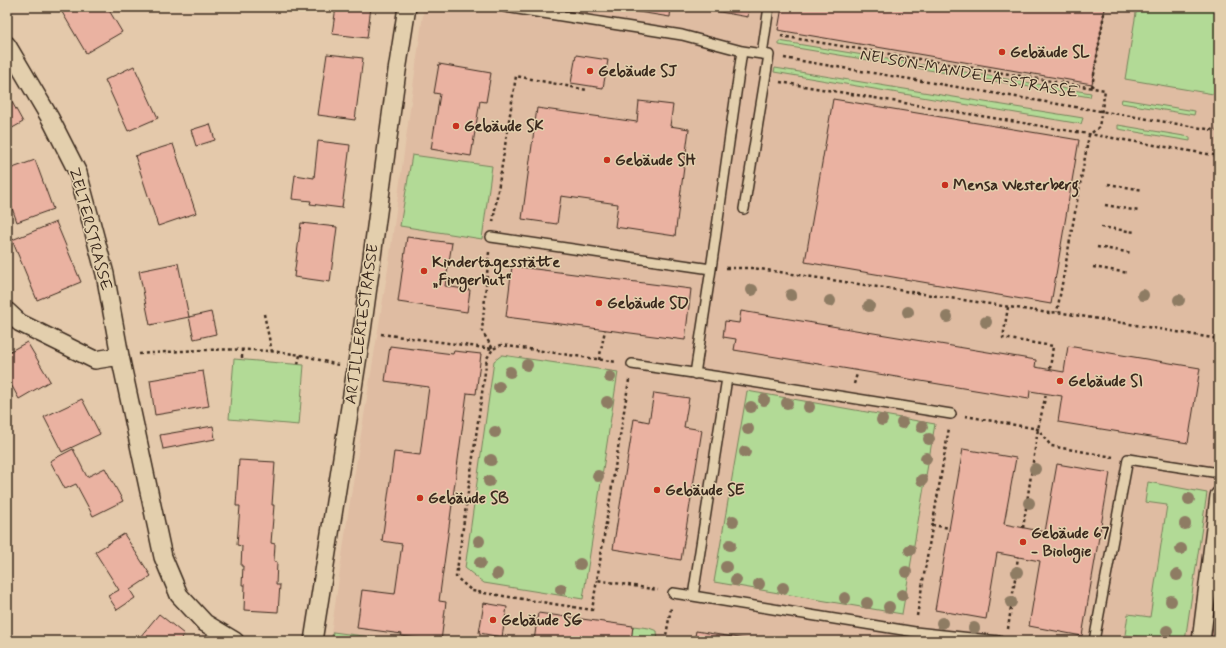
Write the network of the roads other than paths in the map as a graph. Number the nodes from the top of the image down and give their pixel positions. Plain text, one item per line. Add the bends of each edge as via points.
1 (407, 7) edge
2 (505, 7) edge
3 (769, 7) edge
4 (7, 45) edge
5 (742, 51) junction
6 (766, 55) junction
7 (744, 209) dead end
8 (490, 237) road end
9 (711, 269) junction
10 (7, 311) edge
11 (120, 356) junction
12 (632, 364) road end
13 (695, 374) junction
14 (727, 378) junction
15 (951, 414) road end
16 (1219, 473) edge
17 (1219, 496) edge
18 (673, 593) road end
19 (693, 596) junction
20 (235, 641) edge
21 (312, 641) edge
22 (999, 641) edge
23 (1095, 641) edge
24 (1201, 641) edge

1 - 21 street, ARTILLERIESTRASSE via 362,331
2 - 5 lane via 682,35
3 - 6 lane
4 - 11 street, ZELTERSTRASSE via 50,118 78,173 105,274
5 - 6 lane
5 - 9 lane
6 - 7 lane via 766,79
8 - 9 lane
9 - 13 lane
10 - 11 street via 20,324 95,360
11 - 20 street, ZELTERSTRASSE via 163,557 179,595 205,623
12 - 13 lane
13 - 14 lane
14 - 15 lane
14 - 19 lane
16 - 23 lane via 1128,459
17 - 24 street
18 - 19 lane
19 - 22 lane via 915,632

